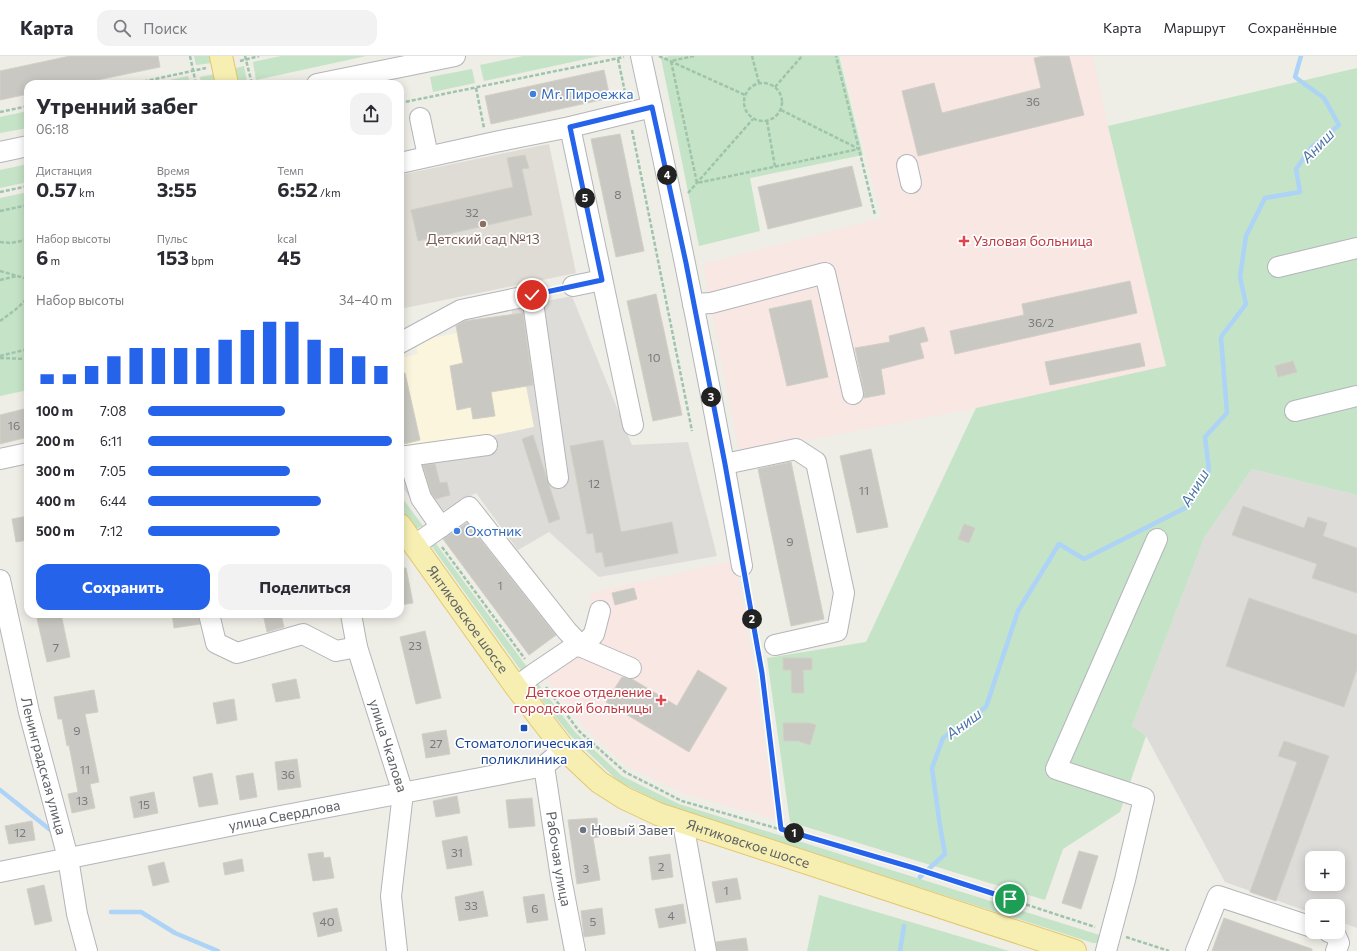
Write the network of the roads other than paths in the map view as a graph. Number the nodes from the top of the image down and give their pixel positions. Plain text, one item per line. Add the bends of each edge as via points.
1 (455, 56) edge
2 (641, 56) edge
3 (337, 80) edge
4 (652, 107) junction
5 (420, 118) dead end
6 (570, 127) junction
7 (24, 147) edge
8 (0, 152) edge
9 (428, 156) junction
10 (404, 162) edge
11 (1357, 248) edge
12 (1278, 267) dead end
13 (602, 280) junction
14 (573, 286) dead end
15 (693, 304) junction
16 (404, 341) edge
17 (853, 394) dead end
18 (1357, 396) edge
19 (1295, 411) dead end
20 (633, 425) dead end
21 (487, 445) dead end
22 (24, 454) edge
23 (404, 457) edge
24 (0, 459) edge
25 (725, 464) junction
26 (558, 478) dead end
27 (404, 526) edge
28 (430, 535) junction
29 (1157, 539) dead end
30 (742, 566) road end
31 (0, 580) edge
32 (600, 611) dead end
33 (210, 618) edge
34 (351, 618) edge
35 (776, 645) dead end
36 (357, 647) junction
37 (582, 647) junction
38 (632, 668) dead end
39 (516, 687) junction
40 (564, 749) junction
41 (544, 766) junction
42 (403, 793) junction
43 (683, 823) junction
44 (68, 858) junction
45 (0, 872) edge
46 (1305, 925) edge
47 (1336, 939) edge
48 (1109, 942) edge
49 (1064, 949) edge
50 (87, 951) edge
51 (397, 951) edge
52 (575, 951) edge
53 (706, 951) edge
54 (1196, 951) edge
55 (1336, 951) edge

1 - 3 street
2 - 4 street
4 - 6 street
4 - 15 street
5 - 9 street
6 - 9 street
6 - 13 street
7 - 8 street
9 - 10 street
11 - 12 street
13 - 14 street
13 - 20 street
15 - 17 street via 712,303 825,273
15 - 25 street
16 - 26 street via 460,310 532,295
18 - 19 street
21 - 23 street
22 - 24 street
23 - 28 street via 421,498
25 - 30 street
25 - 35 street via 796,450 816,462 844,594 837,631
27 - 28 main road, Янтиковское шоссе
28 - 37 street via 469,507
28 - 39 main road, Янтиковское шоссе
29 - 48 street via 1056,769 1144,798
31 - 44 street, Ленинградская улица via 29,712
32 - 37 street via 594,634
33 - 36 street via 216,643 236,653 303,634 336,651
34 - 36 street, улица Чкалова
36 - 42 street, улица Чкалова
37 - 38 street
37 - 39 street via 578,644
39 - 40 main road, Янтиковское шоссе
40 - 41 street, улица Свердлова
40 - 43 main road, Янтиковское шоссе via 599,782 624,798
41 - 42 street, улица Свердлова
41 - 52 street, Рабочая улица
42 - 44 street, улица Свердлова
42 - 51 street, улица Чкалова via 391,896
43 - 49 main road, Янтиковское шоссе
43 - 53 street
44 - 45 street, улица Свердлова
44 - 50 street, Ленинградская улица via 77,914
46 - 54 street via 1218,896
47 - 55 street

